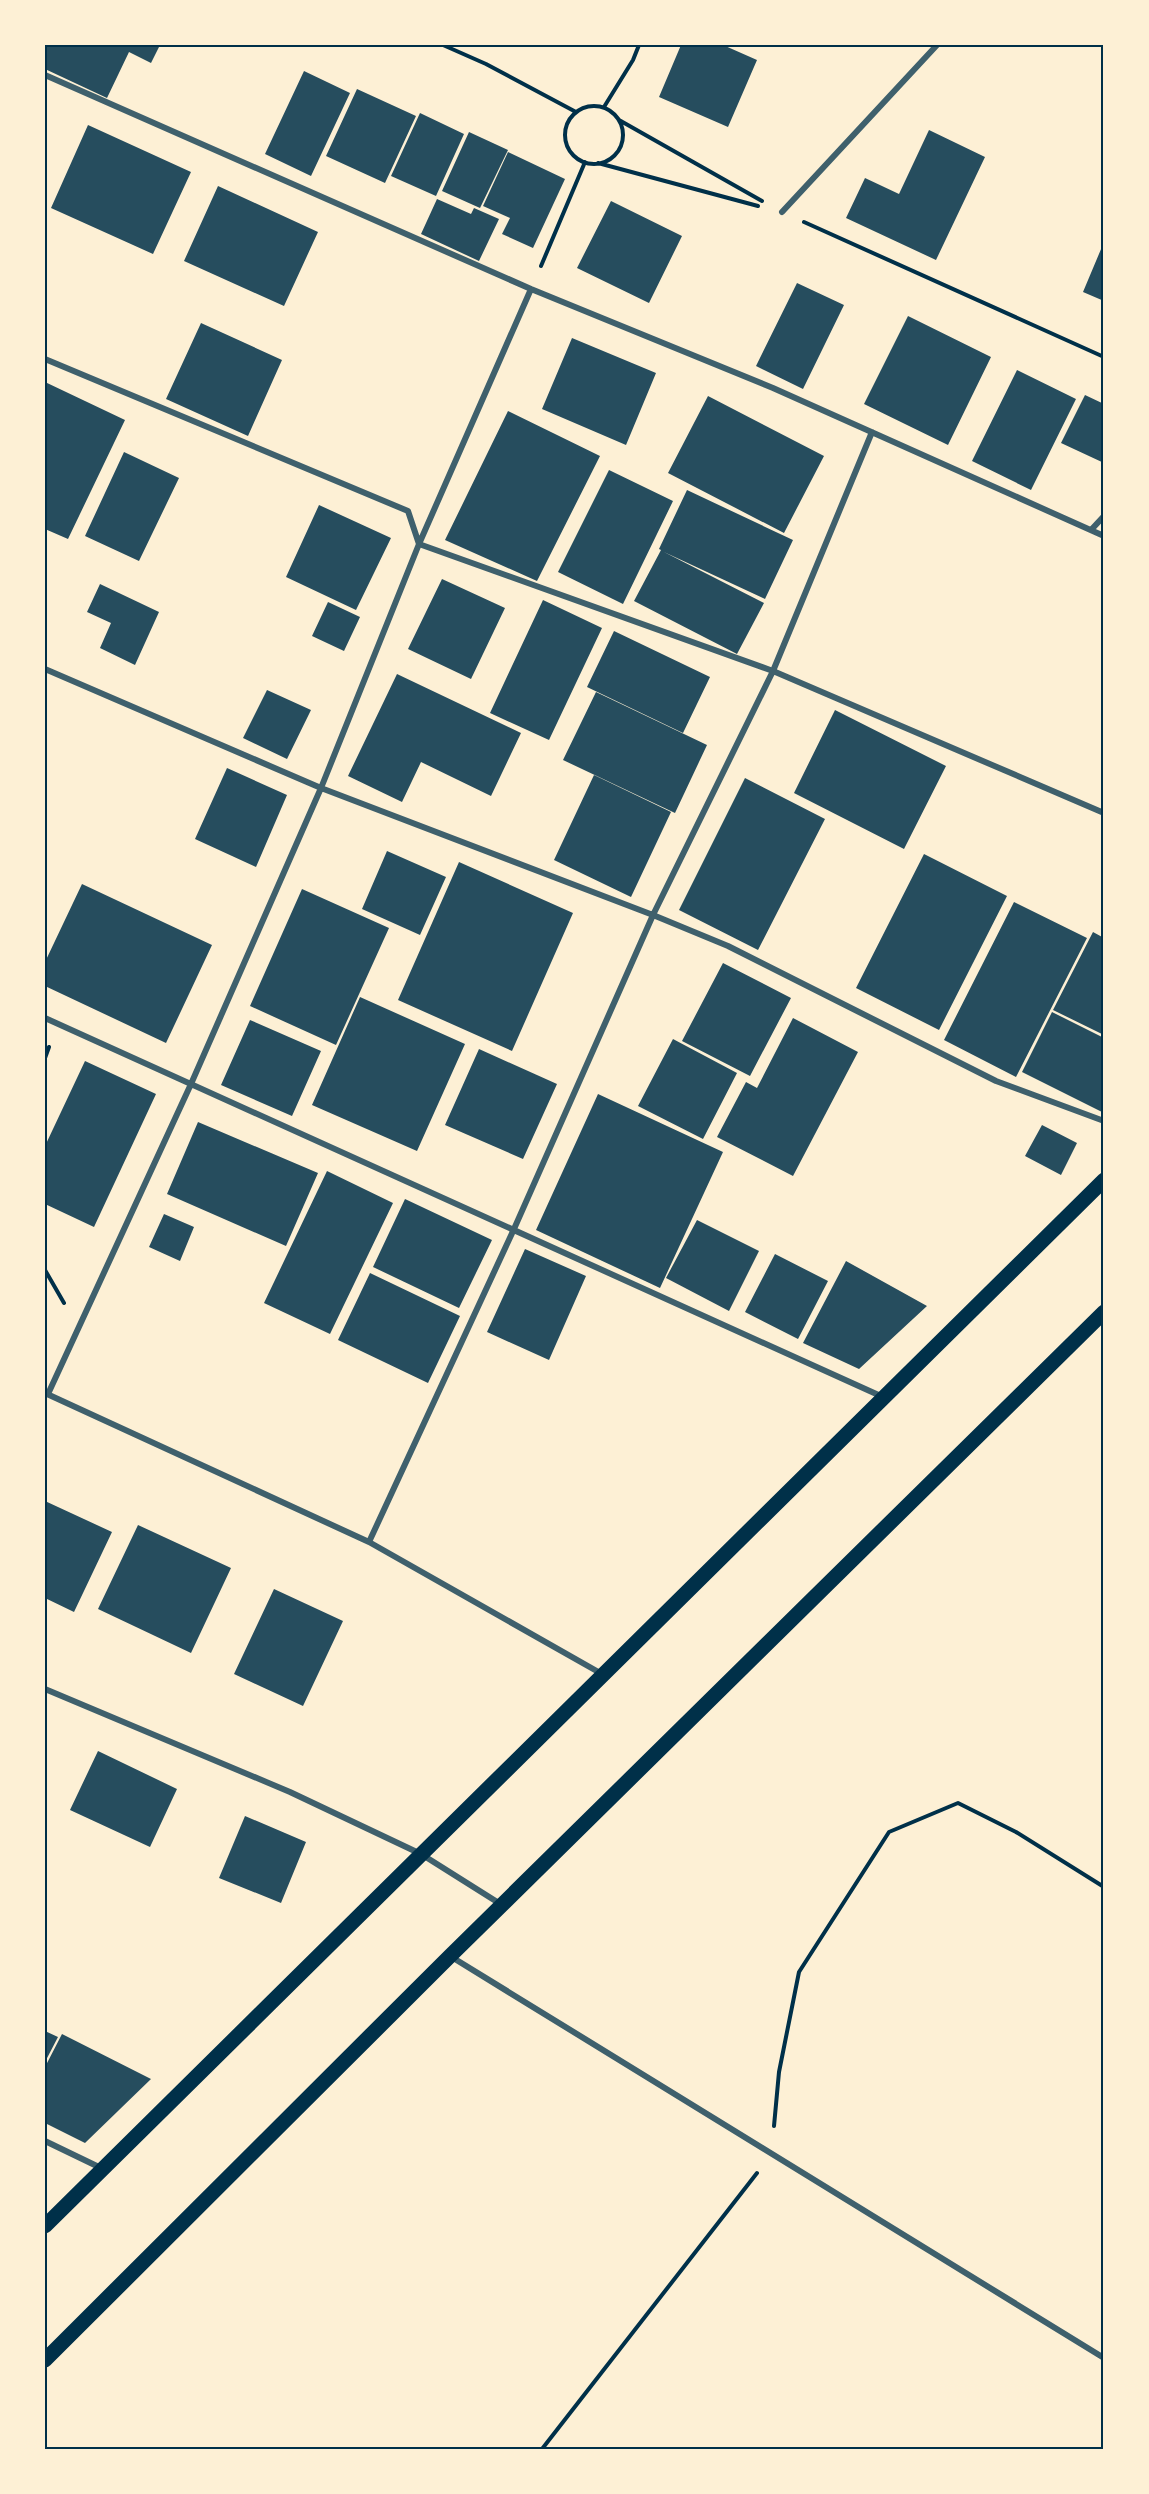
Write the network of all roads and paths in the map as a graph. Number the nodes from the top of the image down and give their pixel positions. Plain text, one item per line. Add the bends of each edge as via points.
1 (443, 45) edge
2 (639, 45) edge
3 (937, 45) edge
4 (45, 75) edge
5 (604, 107) junction
6 (576, 112) junction
7 (619, 120) junction
8 (585, 162) junction
9 (598, 163) junction
10 (782, 212) junction
11 (531, 289) junction
12 (1104, 357) edge
13 (45, 359) edge
14 (872, 432) junction
15 (1104, 516) edge
16 (1091, 530) junction
17 (1104, 536) edge
18 (419, 544) junction
19 (45, 669) edge
20 (773, 671) junction
21 (321, 788) junction
22 (1104, 813) edge
23 (653, 915) junction
24 (45, 1018) edge
25 (191, 1084) junction
26 (1104, 1121) edge
27 (1104, 1180) edge
28 (514, 1229) junction
29 (1104, 1312) edge
30 (47, 1394) edge
31 (883, 1397) junction
32 (369, 1542) junction
33 (603, 1674) junction
34 (45, 1689) edge
35 (421, 1854) junction
36 (1104, 1887) edge
37 (502, 1905) junction
38 (450, 1956) junction
39 (45, 2141) edge
40 (772, 2154) junction
41 (103, 2169) junction
42 (45, 2226) edge
43 (1104, 2358) edge
44 (45, 2360) edge
45 (542, 2449) edge

1 - 6 path
2 - 5 path
3 - 10 street
4 - 11 street
5 - 6 path via 594,105
5 - 7 path
6 - 8 path via 565,138 573,155
7 - 9 path via 623,138 620,147 615,155
7 - 10 path
8 - 9 path
8 - 11 path
9 - 10 path
10 - 12 path
11 - 14 street
11 - 18 street
13 - 18 street via 408,511
14 - 16 street
14 - 20 street
15 - 16 street
16 - 17 street
18 - 20 street
18 - 21 street
19 - 21 street
20 - 22 street
20 - 23 street
21 - 23 street
21 - 25 street
23 - 26 street via 728,946 996,1081
23 - 28 street
24 - 25 street
25 - 28 street
25 - 30 street
27 - 31 main road
28 - 31 street
28 - 32 street
29 - 37 main road
30 - 32 street
31 - 33 main road
32 - 33 street
33 - 35 main road
34 - 35 street via 290,1792
35 - 37 street
35 - 41 main road
36 - 40 path via 1016,1832 958,1803 889,1832 799,1972 779,2072
37 - 38 main road
38 - 40 street
38 - 44 main road
39 - 41 street
40 - 43 street
40 - 45 path
41 - 42 main road

